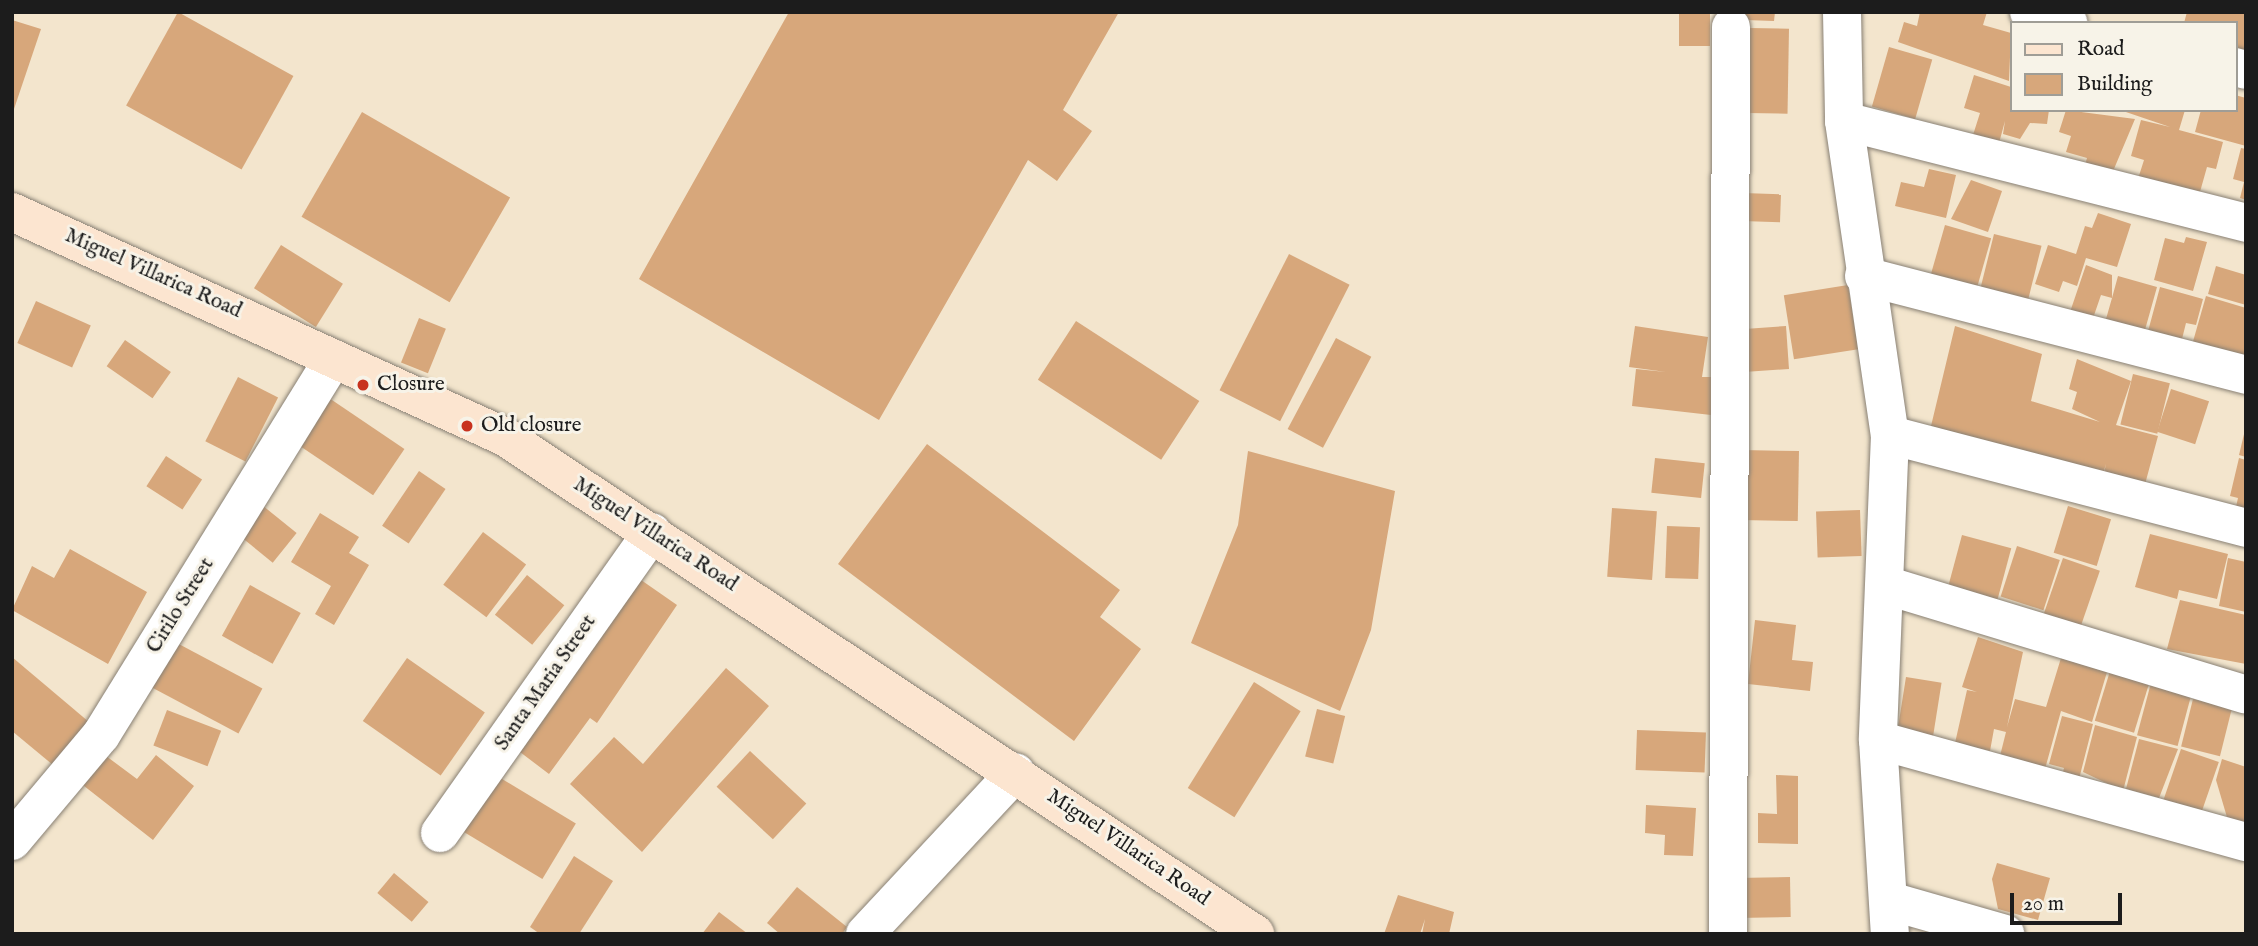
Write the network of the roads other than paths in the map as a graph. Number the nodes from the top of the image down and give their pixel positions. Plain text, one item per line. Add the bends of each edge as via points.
1 (1842, 12) edge
2 (2029, 12) edge
3 (2061, 21) edge
4 (1731, 27) dead end
5 (1843, 121) junction
6 (12, 212) edge
7 (2246, 223) edge
8 (1864, 276) junction
9 (333, 359) junction
10 (2246, 375) edge
11 (1890, 435) junction
12 (2246, 528) edge
13 (652, 532) junction
14 (1885, 585) junction
15 (2246, 695) edge
16 (1878, 740) junction
17 (1016, 772) junction
18 (440, 833) dead end
19 (12, 841) edge
20 (2246, 842) edge
21 (1890, 917) edge
22 (865, 934) edge
23 (1255, 934) edge
24 (1728, 934) edge
25 (2005, 934) edge

1 - 5 street
2 - 3 street
4 - 24 street
5 - 7 street
5 - 8 street
6 - 9 main road, Miguel Villarica Road
8 - 10 street
8 - 11 street
9 - 13 main road, Miguel Villarica Road via 505,438
9 - 19 street, Cirilo Street via 101,736
11 - 12 street
11 - 14 street
13 - 17 main road, Miguel Villarica Road
13 - 18 street, Santa Maria Street
14 - 15 street
14 - 16 street
16 - 20 street
16 - 21 street
17 - 22 street
17 - 23 main road, Miguel Villarica Road
21 - 25 street

